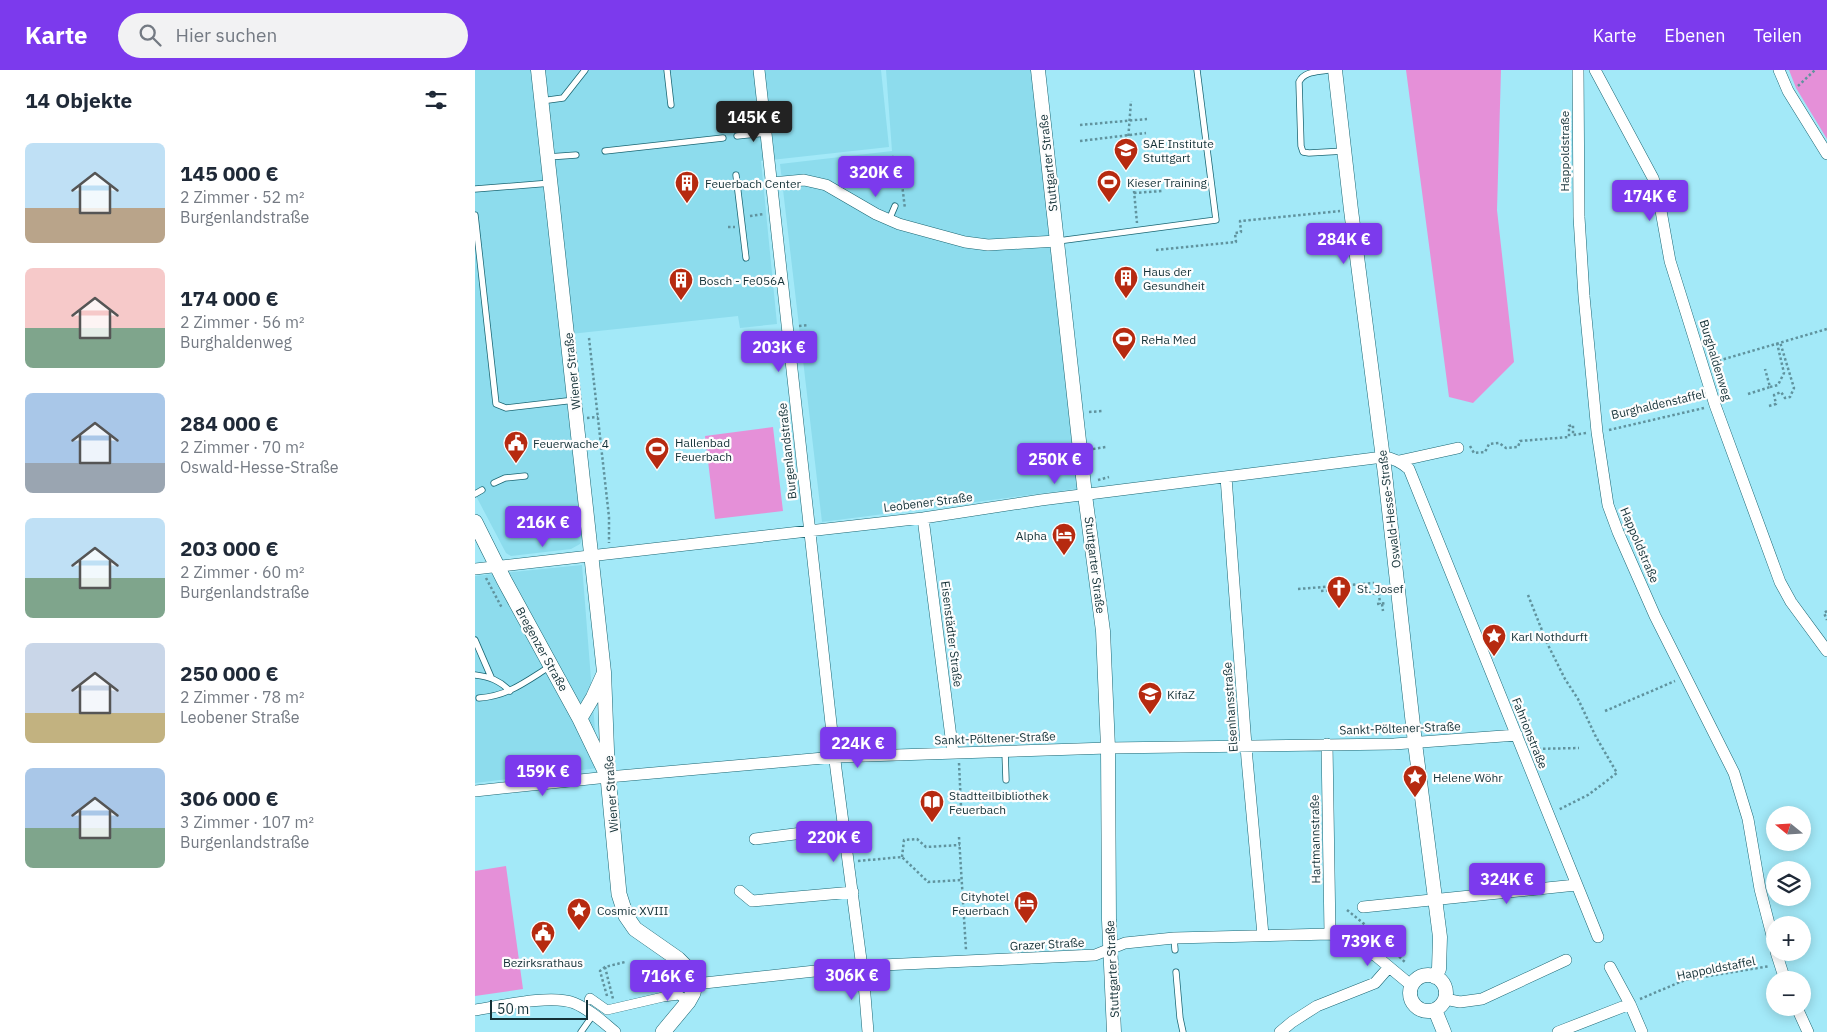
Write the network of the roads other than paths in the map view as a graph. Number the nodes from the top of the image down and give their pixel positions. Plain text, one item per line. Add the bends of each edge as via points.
1 (538, 70) edge
2 (585, 70) edge
3 (667, 70) edge
4 (759, 70) edge
5 (1038, 70) edge
6 (1197, 70) edge
7 (1328, 70) edge
8 (1335, 70) edge
9 (1578, 70) edge
10 (1595, 70) edge
11 (1779, 70) edge
12 (541, 101) junction
13 (671, 105) dead end
14 (767, 133) junction
15 (737, 136) dead end
16 (723, 138) dead end
17 (605, 151) dead end
18 (1344, 151) junction
19 (1827, 154) edge
20 (576, 155) dead end
21 (548, 158) junction
22 (736, 175) dead end
23 (551, 182) junction
24 (772, 182) junction
25 (475, 189) edge
26 (895, 206) dead end
27 (475, 214) edge
28 (889, 220) junction
29 (1057, 241) junction
30 (746, 258) dead end
31 (575, 400) junction
32 (1458, 448) road end
33 (1383, 457) junction
34 (1399, 461) junction
35 (525, 476) dead end
36 (1226, 477) junction
37 (494, 483) dead end
38 (482, 490) dead end
39 (475, 494) edge
40 (1085, 495) junction
41 (923, 518) junction
42 (475, 522) edge
43 (809, 530) junction
44 (593, 557) junction
45 (497, 566) junction
46 (475, 569) edge
47 (475, 640) edge
48 (1827, 651) edge
49 (552, 666) junction
50 (605, 672) junction
51 (475, 675) edge
52 (491, 677) junction
53 (510, 691) junction
54 (479, 698) dead end
55 (580, 718) junction
56 (1517, 735) junction
57 (1415, 743) junction
58 (1327, 744) junction
59 (1247, 747) junction
60 (1108, 748) junction
61 (1005, 751) junction
62 (956, 753) junction
63 (835, 757) junction
64 (608, 777) junction
65 (1006, 780) dead end
66 (475, 791) edge
67 (842, 828) junction
68 (755, 839) dead end
69 (1576, 885) junction
70 (740, 891) dead end
71 (853, 892) junction
72 (1435, 900) junction
73 (1363, 907) dead end
74 (1767, 916) edge
75 (1330, 934) junction
76 (1263, 936) junction
77 (1598, 937) dead end
78 (1174, 938) junction
79 (1111, 949) junction
80 (1175, 950) dead end
81 (1566, 960) dead end
82 (861, 966) junction
83 (1389, 967) junction
84 (1610, 967) dead end
85 (1176, 972) dead end
86 (1435, 977) junction
87 (695, 984) junction
88 (1412, 986) junction
89 (589, 1000) dead end
90 (688, 1002) junction
91 (1440, 1004) junction
92 (1629, 1004) junction
93 (475, 1010) edge
94 (593, 1015) junction
95 (1801, 1016) edge
96 (1292, 1022) junction
97 (581, 1032) edge
98 (615, 1032) edge
99 (663, 1032) edge
100 (868, 1032) edge
101 (1114, 1032) edge
102 (1183, 1032) edge
103 (1280, 1032) edge
104 (1299, 1032) edge
105 (1444, 1032) edge
106 (1557, 1032) edge
107 (1641, 1032) edge
108 (1808, 1032) edge

1 - 12 street, Wiener Straße
2 - 12 lane via 563,98
3 - 13 lane
4 - 14 street, Burgenlandstraße
5 - 29 street, Stuttgarter Straße
6 - 29 lane via 1216,220
7 - 18 lane via 1307,73 1299,82 1301,146 1303,152 1309,153
8 - 18 street, Oswald-Hesse-Straße
9 - 74 street, Happoldstraße via 1579,217 1584,296 1597,432 1609,505 1655,616 1735,773 1748,819
10 - 48 street, Burghaldenweg via 1653,178 1670,261 1715,405 1780,582
11 - 19 street via 1788,91
12 - 21 street, Wiener Straße
14 - 15 lane
14 - 24 street, Burgenlandstraße
16 - 17 lane via 674,140
18 - 33 street, Oswald-Hesse-Straße
20 - 21 lane
21 - 23 street, Wiener Straße
22 - 30 lane
23 - 25 lane
23 - 31 street, Wiener Straße
24 - 28 street via 804,180 826,185
24 - 43 street, Burgenlandstraße
26 - 28 lane
27 - 31 lane via 496,404 506,408
28 - 29 street via 915,230 988,245
29 - 40 street, Stuttgarter Straße
31 - 44 street, Wiener Straße
32 - 34 street
33 - 34 street
33 - 36 street, Leobener Straße
33 - 57 street, Oswald-Hesse-Straße
34 - 56 street, Fahrionstraße via 1409,469
35 - 37 lane
36 - 40 street, Leobener Straße
36 - 59 street, Elsenhansstraße
38 - 39 lane
40 - 41 street, Leobener Straße
40 - 60 street, Stuttgarter Straße via 1103,631
41 - 43 street, Leobener Straße
41 - 62 street, Eisenstädter Straße
42 - 45 main road, Bregenzer Straße
43 - 44 street, Leobener Straße
43 - 63 street, Burgenlandstraße
44 - 45 street, Leobener Straße
44 - 50 street, Wiener Straße
45 - 46 street, Leobener Straße
45 - 49 main road, Bregenzer Straße
47 - 52 lane
49 - 53 lane
49 - 55 main road, Bregenzer Straße
50 - 55 street
50 - 64 street, Wiener Straße
51 - 52 lane
52 - 53 lane
53 - 54 lane via 495,697
55 - 64 main road, Bregenzer Straße
56 - 57 street, Sankt-Pöltener-Straße
56 - 69 street, Fahrionstraße
57 - 58 street, Sankt-Pöltener-Straße
57 - 72 street, Oswald-Hesse-Straße
58 - 59 street, Sankt-Pöltener-Straße
58 - 75 street, Hartmannstraße
59 - 60 street, Sankt-Pöltener-Straße
59 - 76 street, Elsenhansstraße
60 - 61 street, Sankt-Pöltener-Straße
60 - 79 street, Stuttgarter Straße
61 - 62 street, Sankt-Pöltener-Straße
61 - 65 lane
62 - 63 street, Sankt-Pöltener-Straße
63 - 64 street, Sankt-Pöltener-Straße
63 - 67 street, Burgenlandstraße
64 - 66 street, Sankt-Pöltener-Straße
64 - 87 main road, Wiener Straße via 619,894 626,916 635,929 674,964 691,972
67 - 68 street
67 - 71 street, Burgenlandstraße
69 - 72 street
69 - 77 street, Fahrionstraße
70 - 71 street via 752,901
71 - 82 street, Burgenlandstraße
72 - 73 street
72 - 86 street, Oswald-Hesse-Straße via 1440,946 1439,969
75 - 76 street, Grazer Straße
75 - 83 street, Grazer Straße via 1349,940
76 - 78 street, Grazer Straße
78 - 79 street, Grazer Straße via 1125,943
78 - 80 lane
79 - 82 street, Grazer Straße via 1095,955
79 - 101 street, Stuttgarter Straße
81 - 91 street via 1482,998
82 - 87 street, Grazer Straße
82 - 100 street, Burgenlandstraße
83 - 88 street, Grazer Straße
83 - 96 street via 1375,983 1317,1006
84 - 92 street
85 - 102 lane
86 - 88 street via 1424,976
86 - 91 street via 1443,984 1446,994
87 - 90 main road
88 - 91 street via 1411,998 1417,1008 1429,1011
89 - 90 street via 607,1010 657,996 679,995
90 - 99 main road
91 - 105 street
92 - 106 street
92 - 107 street
93 - 94 street via 549,1000 573,1003
94 - 97 lane
94 - 98 street
95 - 108 street
96 - 103 street
96 - 104 street

